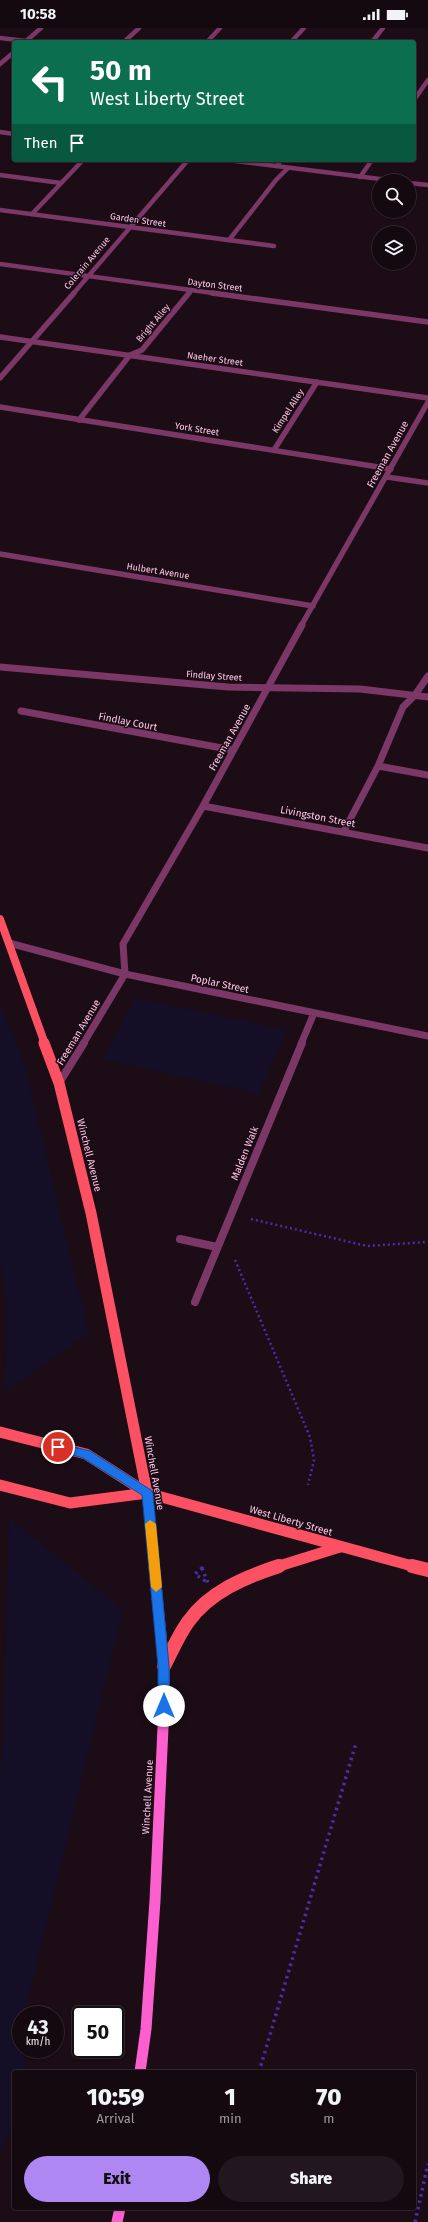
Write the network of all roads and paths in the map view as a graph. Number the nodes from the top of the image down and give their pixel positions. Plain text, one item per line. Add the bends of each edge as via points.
1 (41, 28) edge
2 (139, 28) edge
3 (220, 28) edge
4 (304, 28) edge
5 (383, 28) edge
6 (0, 38) edge
7 (17, 40) edge
8 (27, 40) edge
9 (126, 40) edge
10 (209, 40) edge
11 (293, 40) edge
12 (374, 40) edge
13 (12, 54) edge
14 (0, 64) edge
15 (428, 80) edge
16 (416, 97) edge
17 (0, 132) edge
18 (12, 134) edge
19 (81, 162) edge
20 (186, 162) edge
21 (244, 162) edge
22 (280, 162) edge
23 (371, 162) edge
24 (277, 166) junction
25 (288, 168) junction
26 (0, 175) edge
27 (360, 177) junction
28 (372, 178) edge
29 (61, 183) junction
30 (416, 184) edge
31 (428, 185) edge
32 (0, 210) edge
33 (32, 214) junction
34 (129, 227) junction
35 (230, 240) junction
36 (274, 246) dead end
37 (0, 264) edge
38 (86, 276) junction
39 (191, 290) junction
40 (428, 322) edge
41 (0, 337) edge
42 (32, 341) junction
43 (130, 355) junction
44 (0, 378) edge
45 (317, 382) junction
46 (428, 398) edge
47 (428, 402) edge
48 (0, 407) edge
49 (79, 420) junction
50 (274, 450) junction
51 (391, 469) junction
52 (386, 477) junction
53 (428, 483) edge
54 (0, 554) edge
55 (313, 606) junction
56 (0, 667) edge
57 (428, 676) edge
58 (269, 687) junction
59 (415, 695) junction
60 (428, 697) edge
61 (21, 711) dead end
62 (233, 750) junction
63 (378, 766) junction
64 (428, 775) edge
65 (203, 806) junction
66 (344, 831) junction
67 (428, 848) edge
68 (0, 919) edge
69 (8, 943) junction
70 (125, 974) junction
71 (314, 1013) junction
72 (428, 1036) edge
73 (59, 1083) junction
74 (244, 1218) dead end
75 (180, 1239) dead end
76 (428, 1242) edge
77 (217, 1247) junction
78 (234, 1257) dead end
79 (195, 1302) dead end
80 (0, 1432) edge
81 (0, 1485) edge
82 (308, 1485) dead end
83 (147, 1493) junction
84 (340, 1547) junction
85 (428, 1570) edge
86 (164, 1666) junction
87 (356, 1743) dead end
88 (140, 2070) edge
89 (261, 2070) edge
90 (428, 2164) edge
91 (416, 2208) edge
92 (120, 2210) edge
93 (416, 2210) edge
94 (118, 2222) edge
95 (415, 2222) edge

1 - 8 street
2 - 9 street
3 - 10 street
4 - 11 street
5 - 12 street
6 - 7 street
13 - 14 street
15 - 16 street
17 - 18 street
19 - 29 street
20 - 34 street, Colerain Avenue
21 - 24 street
22 - 24 street
23 - 27 street
24 - 25 street
25 - 27 street
25 - 35 street
26 - 29 street
27 - 28 street
29 - 33 street
30 - 31 street
32 - 33 street, Garden Street
33 - 34 street, Garden Street
34 - 35 street, Garden Street
34 - 38 street, Colerain Avenue
35 - 36 street, Garden Street
37 - 38 street, Dayton Street
38 - 39 street, Dayton Street
38 - 42 street, Colerain Avenue
39 - 40 street, Dayton Street
39 - 43 street, Bright Alley via 142,350
41 - 42 street, Naeher Street
42 - 43 street, Naeher Street
42 - 44 street, Colerain Avenue
43 - 45 street, Naeher Street
43 - 49 street, Bright Alley
45 - 46 street, Naeher Street
45 - 50 street, Kimpel Alley
47 - 51 street, Freeman Avenue
48 - 49 street, York Street
49 - 50 street, York Street
50 - 51 street, York Street
51 - 52 street, Freeman Avenue
52 - 53 street
52 - 55 street, Freeman Avenue
54 - 55 street, Hulbert Avenue
55 - 58 street, Freeman Avenue
56 - 58 street, Findlay Street via 228,687
57 - 59 street
58 - 59 street, Findlay Street via 360,689
58 - 62 street, Freeman Avenue
59 - 60 street, Findlay Street
59 - 63 street via 403,706
61 - 62 street, Findlay Court
62 - 65 street, Freeman Avenue
63 - 64 street
63 - 66 street
65 - 66 street, Livingston Street
65 - 70 street, Freeman Avenue via 123,944
66 - 67 street, Livingston Street
68 - 69 main road, Winchell Avenue
69 - 70 street, Poplar Street
69 - 73 main road, Winchell Avenue
70 - 71 street, Poplar Street
70 - 73 street, Freeman Avenue
71 - 72 street, Poplar Street
71 - 77 street, Malden Walk
73 - 83 main road, Winchell Avenue via 91,1213
74 - 76 path via 367,1246
75 - 77 street
77 - 79 street, Malden Walk
78 - 82 path via 310,1437 314,1460
80 - 83 main road, West Liberty Street via 86,1454
81 - 83 main road, West Liberty Street via 70,1503
83 - 84 main road, West Liberty Street
83 - 86 main road, Winchell Avenue
84 - 85 main road, West Liberty Street
84 - 86 main road via 249,1577 216,1594 192,1617
86 - 88 main road, Winchell Avenue via 155,1901 146,2029
87 - 89 path
90 - 91 path
92 - 94 main road
93 - 95 path

